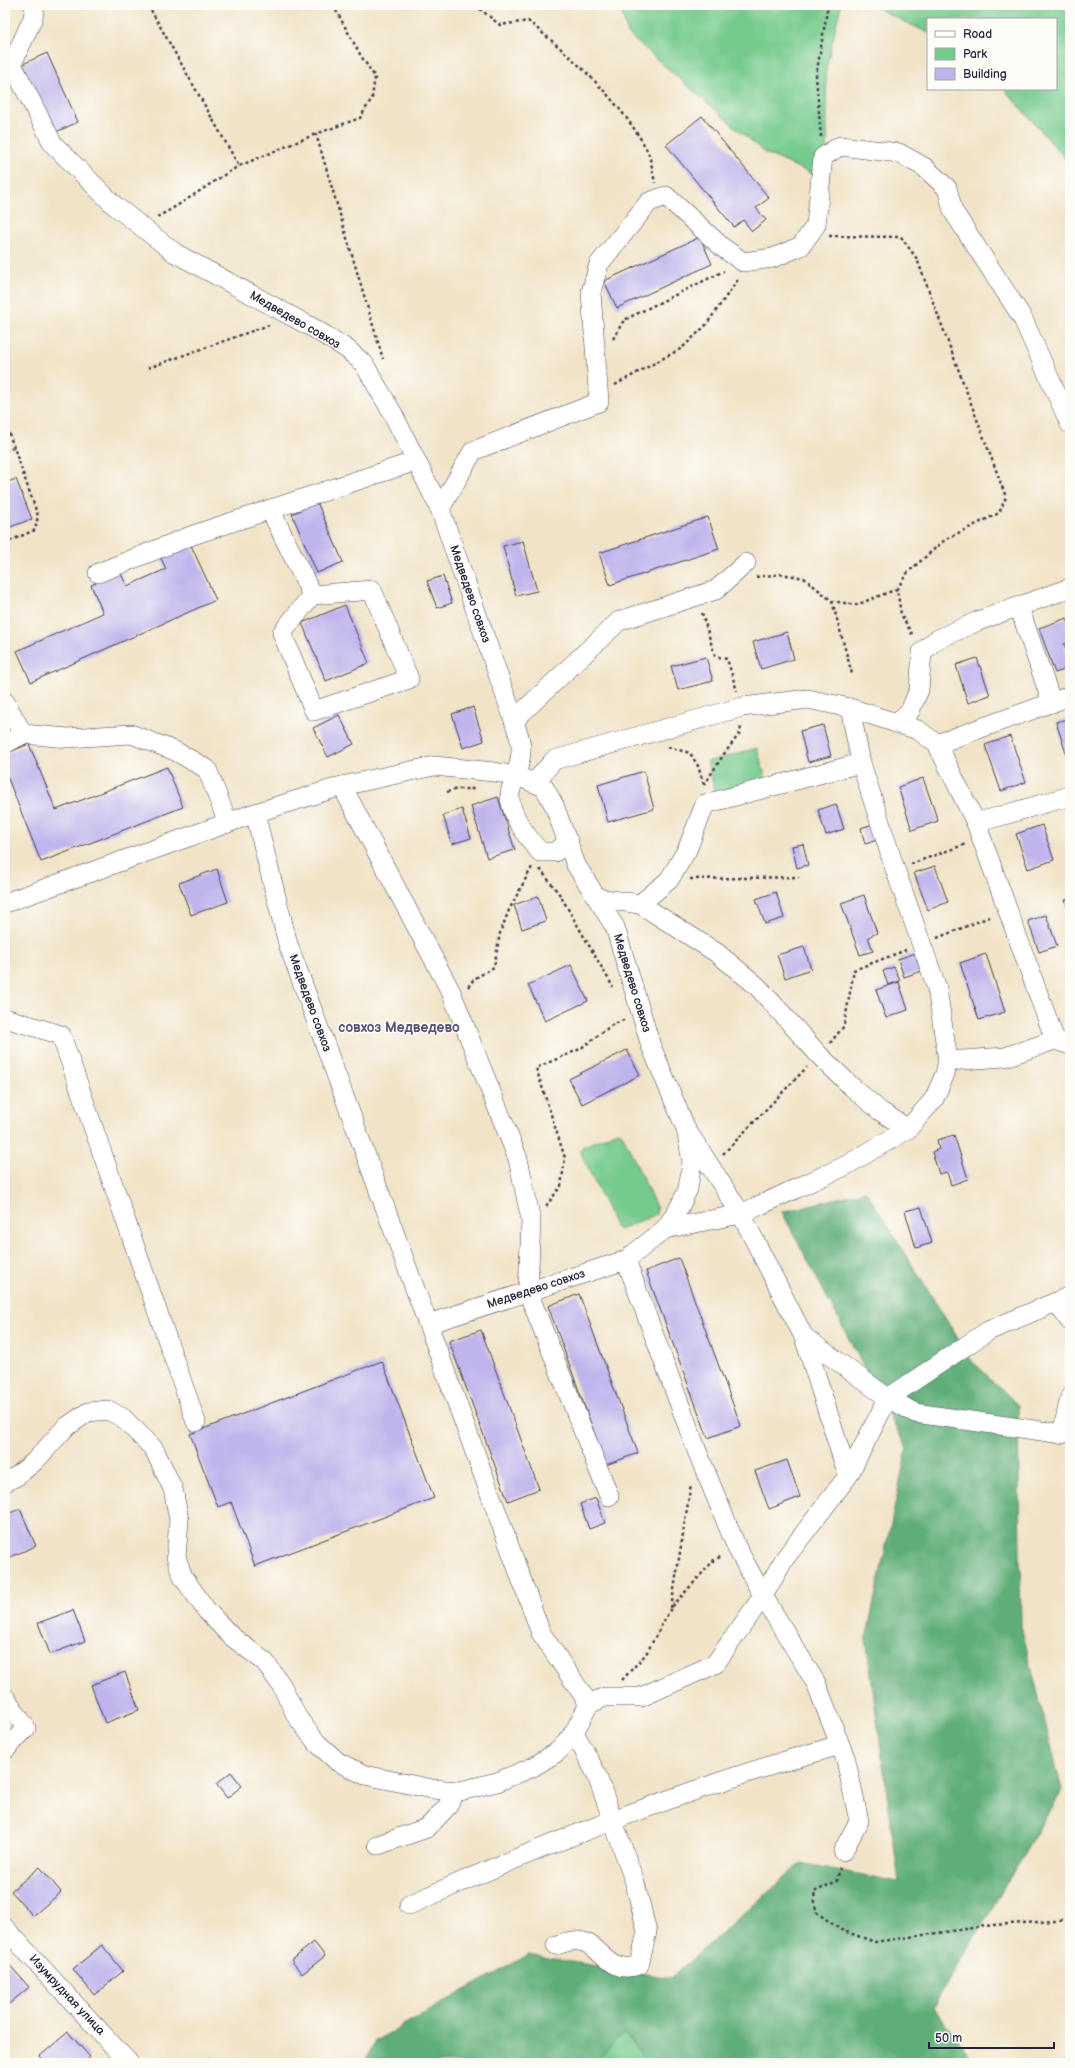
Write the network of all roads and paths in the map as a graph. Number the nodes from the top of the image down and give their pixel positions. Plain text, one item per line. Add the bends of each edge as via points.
1 (35, 5) edge
2 (148, 5) edge
3 (333, 5) edge
4 (475, 5) edge
5 (828, 5) edge
6 (316, 134) junction
7 (822, 157) junction
8 (240, 166) junction
9 (649, 202) junction
10 (140, 226) junction
11 (809, 235) junction
12 (747, 261) junction
13 (292, 316) junction
14 (383, 360) dead end
15 (596, 363) junction
16 (148, 368) dead end
17 (598, 394) junction
18 (5, 422) edge
19 (1070, 424) edge
20 (13, 448) junction
21 (5, 451) edge
22 (416, 461) junction
23 (270, 509) junction
24 (440, 509) junction
25 (5, 543) edge
26 (742, 567) joint
27 (98, 573) dead end
28 (897, 588) junction
29 (1070, 588) edge
30 (312, 595) junction
31 (697, 597) junction
32 (832, 601) junction
33 (1019, 607) junction
34 (922, 652) junction
35 (852, 674) dead end
36 (1070, 696) edge
37 (5, 702) edge
38 (1052, 703) junction
39 (742, 707) junction
40 (850, 708) junction
41 (514, 720) junction
42 (896, 723) junction
43 (23, 734) junction
44 (5, 744) edge
45 (937, 744) junction
46 (666, 747) dead end
47 (861, 763) junction
48 (525, 779) junction
49 (342, 786) junction
50 (457, 789) dead end
51 (447, 792) dead end
52 (704, 795) junction
53 (1070, 796) edge
54 (255, 813) junction
55 (228, 823) junction
56 (979, 831) junction
57 (568, 842) junction
58 (538, 857) junction
59 (895, 870) junction
60 (799, 876) dead end
61 (669, 880) junction
62 (597, 898) junction
63 (5, 903) edge
64 (640, 904) junction
65 (1007, 910) junction
66 (921, 944) junction
67 (616, 992) dead end
68 (455, 1003) junction
69 (641, 1013) junction
70 (5, 1018) edge
71 (1062, 1042) edge
72 (819, 1055) junction
73 (948, 1061) junction
74 (686, 1129) junction
75 (908, 1129) junction
76 (711, 1167) junction
77 (741, 1214) junction
78 (531, 1220) junction
79 (665, 1229) junction
80 (626, 1260) junction
81 (528, 1292) junction
82 (1063, 1299) edge
83 (1070, 1321) edge
84 (428, 1324) junction
85 (804, 1337) junction
86 (1070, 1397) edge
87 (888, 1398) junction
88 (196, 1422) dead end
89 (848, 1476) junction
90 (5, 1482) edge
91 (692, 1483) dead end
92 (609, 1496) dead end
93 (737, 1548) junction
94 (763, 1596) junction
95 (671, 1608) junction
96 (5, 1697) edge
97 (597, 1700) junction
98 (574, 1732) junction
99 (840, 1745) junction
100 (5, 1750) edge
101 (455, 1791) junction
102 (613, 1820) junction
103 (378, 1845) dead end
104 (843, 1851) joint
105 (409, 1905) dead end
106 (1070, 1920) edge
107 (5, 1928) edge
108 (556, 1944) dead end
109 (129, 2063) edge

1 - 10 street, Медведево совхоз via 33,18 12,64 53,144 114,206
2 - 8 path
3 - 6 path via 375,77 372,98 360,118
4 - 9 path via 500,25 528,21 560,47 601,89 630,123 647,152 655,182
5 - 7 path via 816,76
6 - 8 path
6 - 14 path
7 - 11 street via 816,225
7 - 19 street via 840,146 858,146 899,154 924,167 946,188 953,211 1022,317
8 - 10 path via 213,180 181,205
9 - 12 street via 666,196 722,247
9 - 15 street via 599,264 591,292
10 - 13 street, Медведево совхоз via 175,253
11 - 12 street via 801,246 772,258
11 - 28 path via 901,237 917,259 1006,497 999,513 946,539 908,572
12 - 15 path via 624,320
12 - 17 path via 706,325 682,348
13 - 16 path
13 - 22 street, Медведево совхоз via 347,349 364,364
15 - 17 street
17 - 24 street via 599,402 473,451
18 - 20 path
20 - 21 path
20 - 25 path via 38,516 35,530
22 - 23 street
22 - 24 street, Медведево совхоз
23 - 27 street via 193,535
23 - 30 street
24 - 41 street, Медведево совхоз
26 - 31 street via 716,590
26 - 32 path via 759,578 782,574 804,578
28 - 32 path via 856,605
28 - 34 path via 901,614
29 - 33 street
30 - 30 street via 282,633 314,711 409,679 372,590
31 - 39 path via 715,656 727,659
31 - 41 street via 619,621
32 - 35 path
33 - 34 street via 978,620 936,640
33 - 38 street
34 - 42 street via 919,690 910,711
36 - 38 street
37 - 43 street
38 - 45 street
39 - 40 street via 808,699
39 - 48 street via 554,760
39 - 52 path via 740,733 724,754
40 - 42 street
40 - 47 street
41 - 48 street, Медведево совхоз via 522,749
42 - 45 street via 918,730
43 - 44 street
43 - 55 street via 68,738 131,734 175,752 206,769
45 - 56 street
46 - 52 path via 690,753 698,766
47 - 52 street
47 - 59 street
48 - 49 street, Медведево совхоз via 494,772 434,766
48 - 57 street, Медведево совхоз via 544,787
48 - 58 street via 511,791 513,810
49 - 54 street, Медведево совхоз
49 - 68 street
50 - 51 path
52 - 61 street via 687,850
53 - 56 street
54 - 55 street, Медведево совхоз
54 - 84 street, Медведево совхоз via 288,944
55 - 63 street, Медведево совхоз
56 - 59 path
56 - 65 street
57 - 58 street via 555,852
57 - 62 street, Медведево совхоз via 576,865
58 - 67 path
58 - 68 path via 509,910 500,933 494,967 474,979
59 - 66 street
60 - 61 path
61 - 64 street
62 - 64 street
62 - 69 street, Медведево совхоз via 615,927
64 - 72 street via 737,968 757,986
65 - 66 path
65 - 71 street
66 - 72 path via 854,970 844,1026
66 - 73 street via 937,988
68 - 78 street via 518,1159
69 - 74 street, Медведево совхоз via 651,1046
69 - 78 path via 612,1025 580,1048 536,1068 565,1158 561,1186 540,1213
70 - 88 street via 61,1035
71 - 73 street via 1005,1057
72 - 75 street via 880,1111
72 - 76 path
73 - 75 street via 934,1099
74 - 76 street
74 - 79 street, Медведево совхоз via 692,1162 688,1189
75 - 77 street via 845,1166
76 - 77 street
77 - 79 street
77 - 85 street
78 - 81 street
79 - 80 street, Медведево совхоз
80 - 81 street, Медведево совхоз
80 - 93 street via 697,1451
81 - 84 street, Медведево совхоз
81 - 92 street
82 - 83 street
82 - 87 street via 988,1331
84 - 97 street via 541,1633
85 - 87 street
85 - 89 street
86 - 87 street via 1062,1434 915,1413
87 - 89 street
89 - 94 street via 785,1558
90 - 101 street via 36,1461 65,1428 88,1412 108,1410 123,1418 154,1449 173,1489 179,1520 176,1557 183,1577 208,1611 231,1636 265,1662 282,1686 297,1717 317,1743 338,1762 365,1775 432,1789
91 - 95 path
93 - 94 street
93 - 95 path via 714,1560
94 - 97 street via 715,1664 641,1697
94 - 99 street via 816,1683
95 - 97 path via 646,1654
96 - 100 street via 26,1728
97 - 98 street
98 - 101 street via 557,1752 533,1767 497,1782
98 - 102 street via 596,1773
99 - 102 street via 788,1760
99 - 104 street via 846,1760 859,1821
101 - 103 street via 447,1807 427,1828
102 - 105 street
102 - 108 street via 635,1883 647,1932 639,1965 632,1967 610,1964 594,1948 579,1941
104 - 106 path via 837,1881 814,1892 816,1912 841,1930 875,1942 993,1925
107 - 109 street, Изумрудная улица

